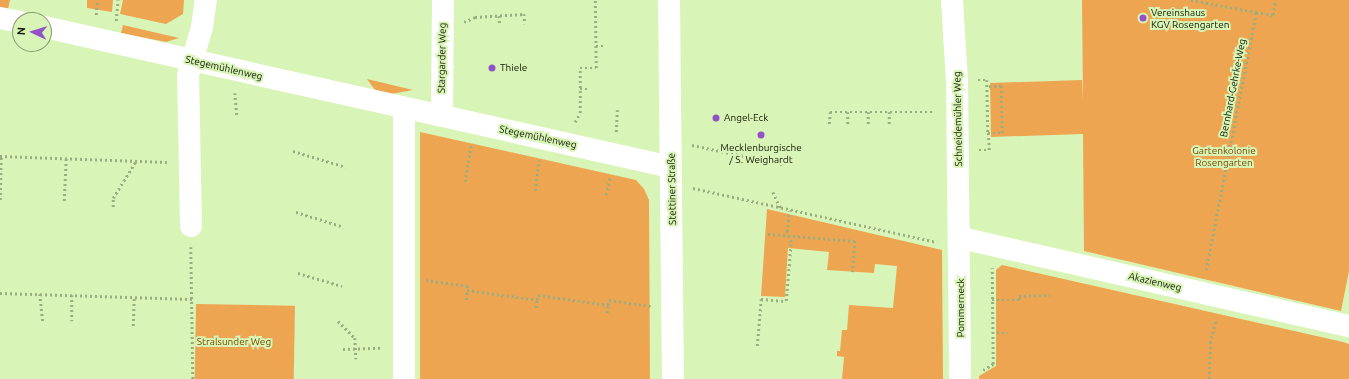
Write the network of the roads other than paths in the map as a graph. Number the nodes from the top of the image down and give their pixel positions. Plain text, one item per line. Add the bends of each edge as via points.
1 (206, 0) edge
2 (443, 0) edge
3 (669, 0) edge
4 (952, 0) edge
5 (0, 18) edge
6 (12, 20) edge
7 (52, 29) edge
8 (194, 61) junction
9 (404, 108) junction
10 (442, 116) junction
11 (671, 167) junction
12 (191, 226) road end
13 (961, 238) junction
14 (1349, 326) edge
15 (970, 375) edge
16 (404, 379) edge
17 (673, 379) edge

1 - 8 street
2 - 10 street, Stargarder Weg
3 - 11 street, Stettiner Straße
4 - 13 street, Schneidemühler Weg
5 - 6 street
7 - 8 street, Stegemühlenweg
8 - 9 street, Stegemühlenweg
8 - 12 street via 188,76
9 - 10 street, Stegemühlenweg
9 - 16 street
10 - 11 street, Stegemühlenweg
11 - 17 street, Stettiner Straße
13 - 14 street, Akazienweg
13 - 15 street, Pommerneck

